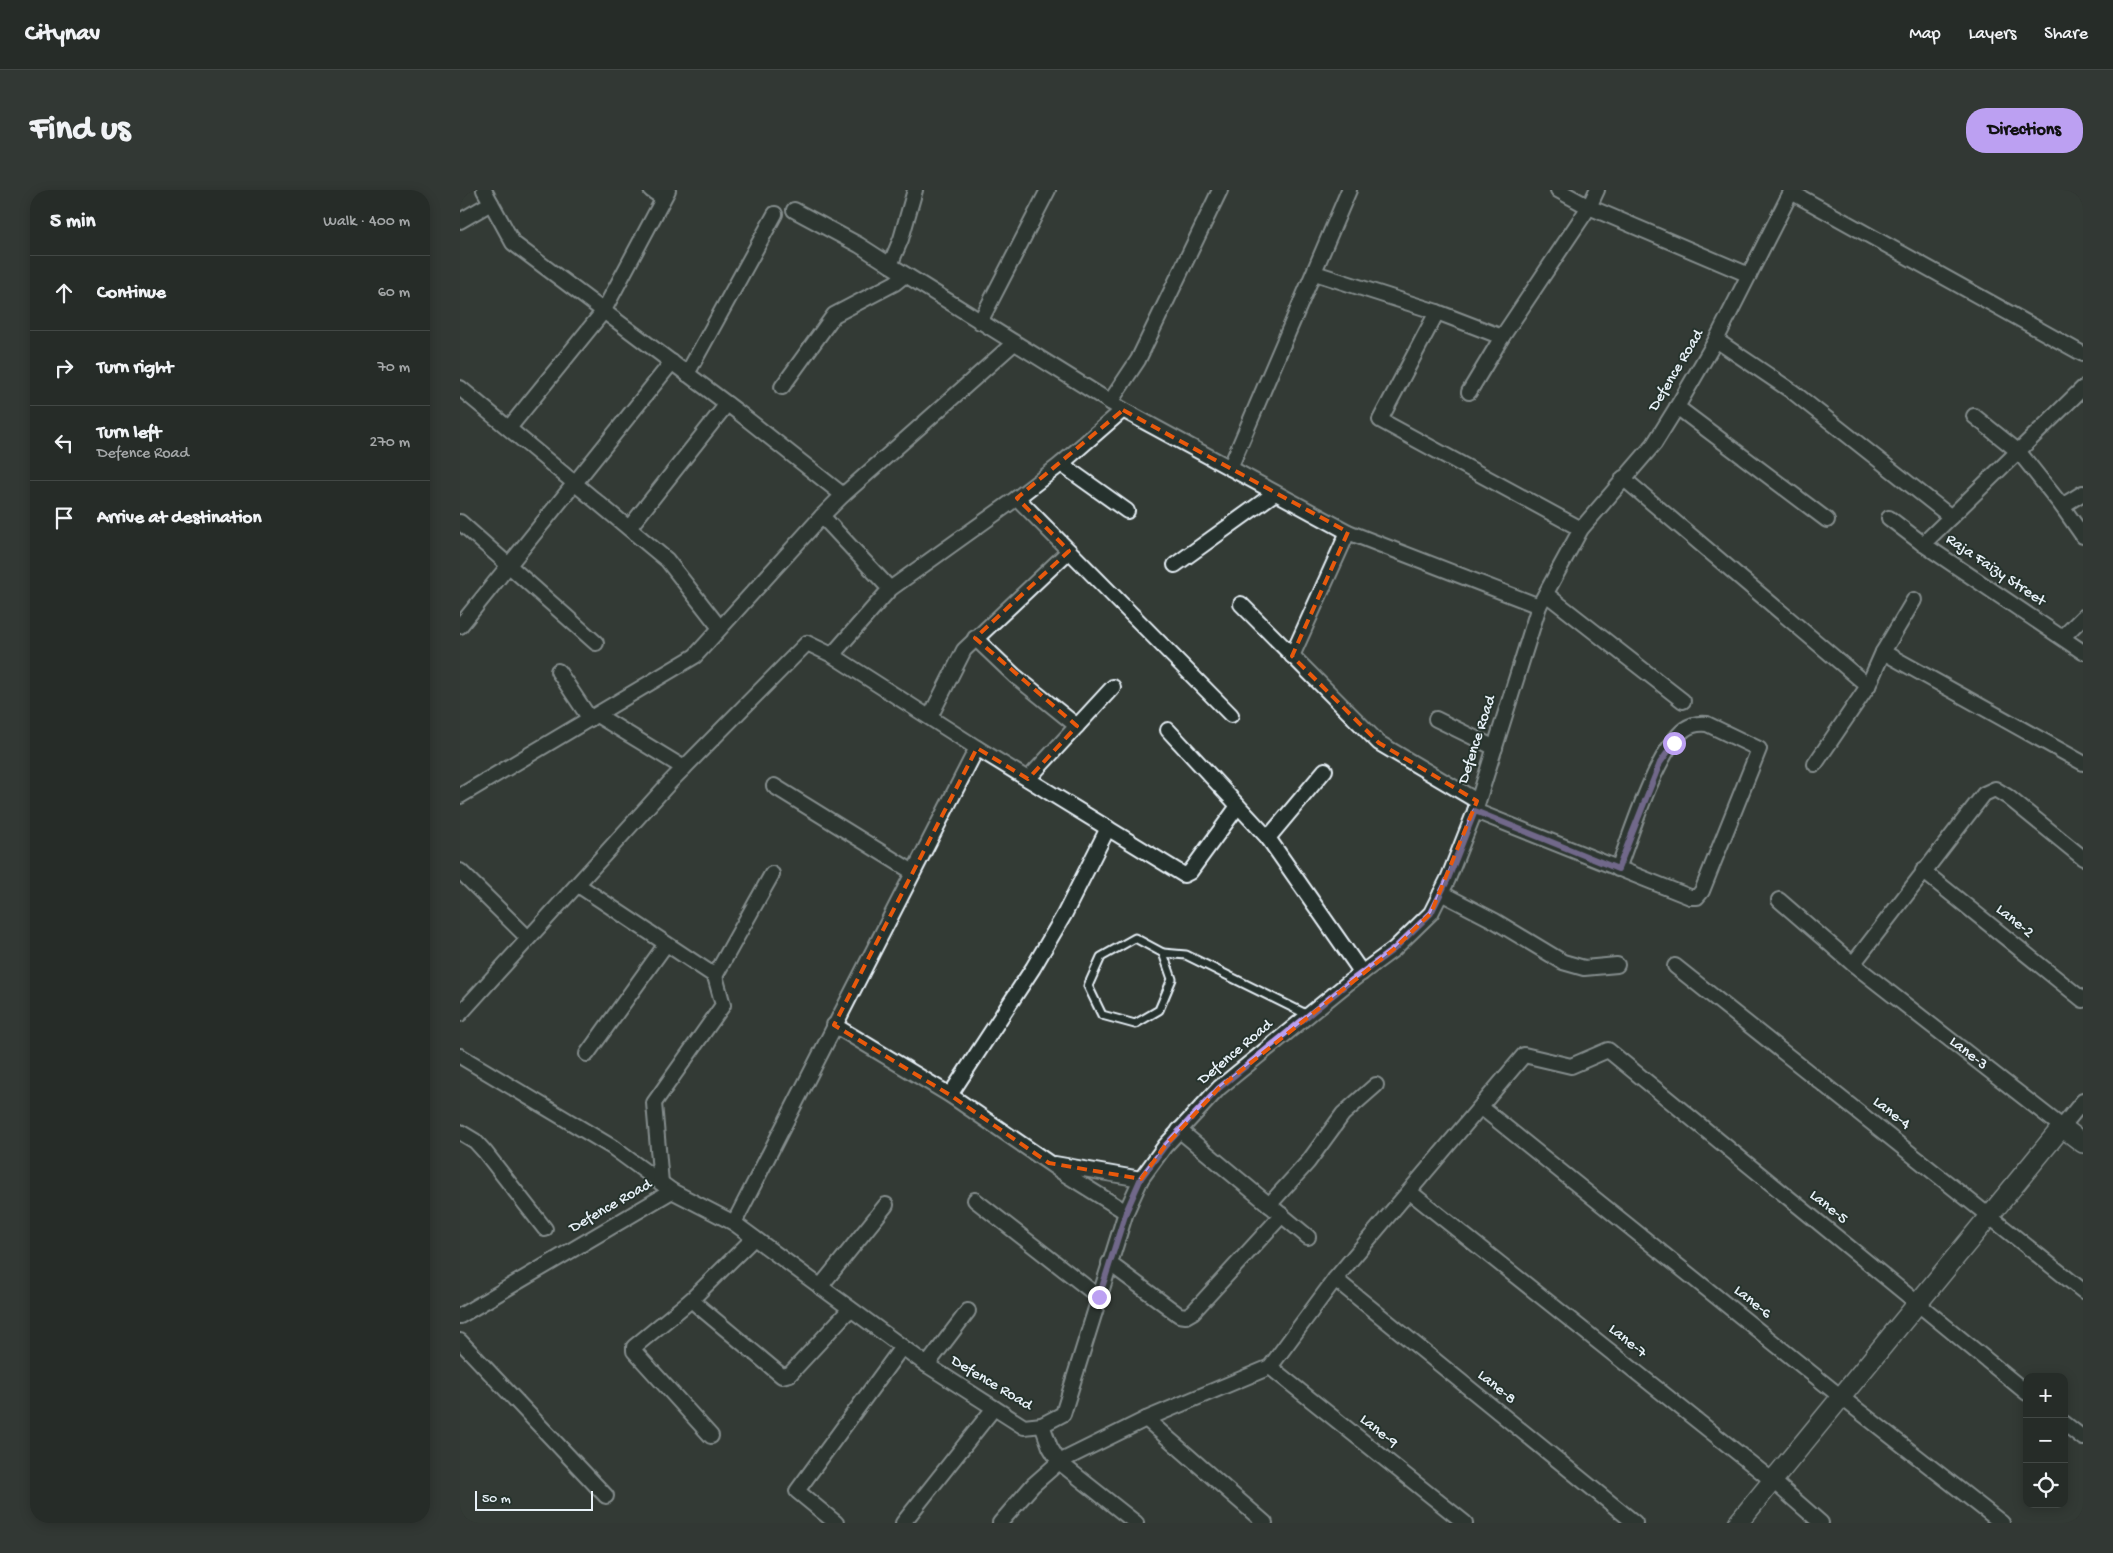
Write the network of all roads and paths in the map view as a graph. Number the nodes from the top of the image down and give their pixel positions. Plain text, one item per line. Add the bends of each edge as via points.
1 (484, 190) edge
2 (651, 190) edge
3 (915, 190) edge
4 (1048, 190) edge
5 (1220, 190) edge
6 (1349, 190) edge
7 (1558, 190) edge
8 (1597, 190) edge
9 (1792, 191) edge
10 (666, 194) edge
11 (491, 203) junction
12 (1588, 207) junction
13 (794, 210) dead end
14 (775, 214) dead end
15 (460, 221) edge
16 (890, 265) junction
17 (1315, 273) junction
18 (905, 275) junction
19 (1749, 276) junction
20 (603, 312) junction
21 (1437, 312) junction
22 (980, 322) junction
23 (1502, 337) junction
24 (1716, 340) junction
25 (1014, 343) junction
26 (2083, 354) edge
27 (672, 362) junction
28 (687, 374) junction
29 (782, 387) dead end
30 (460, 388) edge
31 (2083, 388) edge
32 (1469, 392) dead end
33 (1110, 402) junction
34 (727, 404) junction
35 (1677, 407) junction
36 (1123, 410) junction
37 (1974, 416) dead end
38 (509, 428) junction
39 (2019, 452) junction
40 (1061, 464) junction
41 (1230, 468) junction
42 (1623, 478) junction
43 (575, 482) junction
44 (1275, 493) junction
45 (2083, 493) edge
46 (843, 495) junction
47 (1017, 498) junction
48 (2062, 506) junction
49 (1127, 511) dead end
50 (822, 516) junction
51 (1951, 517) junction
52 (1889, 518) dead end
53 (1827, 520) dead end
54 (460, 522) edge
55 (629, 528) junction
56 (1581, 529) junction
57 (1348, 532) junction
58 (2083, 536) edge
59 (1923, 544) junction
60 (1069, 551) junction
61 (509, 564) junction
62 (1175, 565) dead end
63 (890, 589) junction
64 (1543, 600) junction
65 (1914, 600) dead end
66 (1241, 604) dead end
67 (2083, 617) edge
68 (460, 626) edge
69 (720, 628) junction
70 (2063, 637) junction
71 (975, 638) junction
72 (596, 643) dead end
73 (1883, 652) junction
74 (2083, 652) edge
75 (832, 655) junction
76 (1292, 656) junction
77 (558, 671) dead end
78 (1868, 686) junction
79 (1113, 687) dead end
80 (1683, 701) dead end
81 (1231, 716) dead end
82 (593, 717) junction
83 (930, 717) junction
84 (1436, 719) dead end
85 (1077, 726) junction
86 (1168, 730) dead end
87 (977, 748) junction
88 (1495, 748) junction
89 (2083, 763) edge
90 (1815, 764) dead end
91 (684, 768) junction
92 (1325, 770) dead end
93 (1028, 779) junction
94 (774, 786) dead end
95 (460, 796) edge
96 (1238, 806) junction
97 (1476, 806) junction
98 (1108, 828) junction
99 (1268, 838) junction
100 (2083, 858) edge
101 (1618, 869) junction
102 (460, 870) edge
103 (913, 872) junction
104 (1923, 872) junction
105 (772, 874) dead end
106 (578, 885) junction
107 (1441, 893) junction
108 (1779, 900) dead end
109 (528, 938) junction
110 (666, 944) junction
111 (1163, 953) junction
112 (1853, 964) junction
113 (1617, 965) dead end
114 (1675, 966) dead end
115 (1362, 973) junction
116 (715, 976) junction
117 (2083, 1000) edge
118 (460, 1014) edge
119 (1309, 1015) junction
120 (834, 1025) junction
121 (587, 1054) dead end
122 (460, 1056) edge
123 (1376, 1085) dead end
124 (950, 1095) junction
125 (2083, 1101) edge
126 (1482, 1108) junction
127 (2062, 1127) junction
128 (1179, 1130) junction
129 (460, 1132) edge
130 (2083, 1142) edge
131 (1049, 1163) junction
132 (1141, 1178) junction
133 (667, 1187) junction
134 (1410, 1192) junction
135 (975, 1200) dead end
136 (886, 1204) dead end
137 (1269, 1205) junction
138 (1126, 1212) junction
139 (1282, 1215) junction
140 (1990, 1215) junction
141 (734, 1223) junction
142 (545, 1229) dead end
143 (1308, 1237) dead end
144 (754, 1238) junction
145 (1109, 1263) junction
146 (1335, 1279) junction
147 (820, 1287) junction
148 (2083, 1291) edge
149 (1099, 1297) junction
150 (691, 1300) junction
151 (1917, 1304) junction
152 (850, 1309) junction
153 (968, 1311) dead end
154 (460, 1316) edge
155 (460, 1341) edge
156 (902, 1347) junction
157 (927, 1366) junction
158 (1270, 1368) junction
159 (2023, 1390) edge
160 (1841, 1397) junction
161 (994, 1408) junction
162 (1146, 1419) junction
163 (1042, 1425) junction
164 (2068, 1426) edge
165 (711, 1436) dead end
166 (2083, 1438) edge
167 (1059, 1462) junction
168 (1773, 1481) junction
169 (606, 1496) dead end
170 (836, 1523) edge
171 (903, 1523) edge
172 (1000, 1523) edge
173 (1136, 1523) edge
174 (1266, 1523) edge
175 (1465, 1523) edge
176 (1635, 1523) edge
177 (1738, 1523) edge
178 (1820, 1523) edge
179 (2002, 1523) edge

1 - 11 street
2 - 10 street
3 - 16 street via 902,238
4 - 22 street
5 - 33 street via 1138,360
6 - 17 street
7 - 12 street
8 - 12 street
9 - 19 street, Defence Road
9 - 26 street
10 - 20 street
11 - 15 street
11 - 20 street via 513,243
12 - 19 street
12 - 23 street
13 - 16 street
14 - 28 street
16 - 18 street
17 - 21 street
17 - 41 street
18 - 22 street
18 - 29 street via 834,314
19 - 24 street, Defence Road
20 - 27 street
20 - 38 street
21 - 23 street
21 - 56 street via 1380,420
22 - 25 street
23 - 32 street
24 - 35 street, Defence Road
24 - 51 street via 1793,392
25 - 33 street
25 - 46 street
27 - 28 street
27 - 43 street
28 - 34 street
30 - 38 street
31 - 39 street
33 - 36 street
34 - 46 street
34 - 55 street
35 - 42 street, Defence Road via 1654,444
35 - 53 street
36 - 40 street
36 - 41 street
37 - 39 street
38 - 43 street
39 - 48 street
39 - 51 street
40 - 47 street
40 - 49 street
41 - 44 street
42 - 56 street, Defence Road
42 - 78 street
43 - 55 street
43 - 61 street
44 - 57 street
44 - 62 street
45 - 48 street
46 - 50 street
47 - 60 street
47 - 63 street
48 - 58 street
50 - 63 street
50 - 69 street
51 - 59 street
52 - 59 street, Raja Faizy Street
54 - 61 street
55 - 69 street via 667,560
56 - 64 street, Defence Road
57 - 64 street
57 - 76 street
59 - 70 street, Raja Faizy Street
60 - 71 street
60 - 81 street
61 - 68 street
61 - 72 street
63 - 75 street
64 - 80 street
64 - 88 street, Defence Road
65 - 73 street
66 - 76 street
67 - 70 street
69 - 82 street via 695,656
70 - 74 street, Raja Faizy Street
71 - 83 street via 964,650
71 - 85 street via 1015,676
73 - 78 street
73 - 89 street
75 - 83 street
75 - 91 street via 807,643
76 - 97 street via 1379,743
77 - 82 street
78 - 90 street
79 - 85 street
82 - 91 street
82 - 95 street
83 - 87 street
84 - 88 street
85 - 93 street
86 - 96 street
87 - 93 street
87 - 103 street
88 - 97 street, Defence Road
91 - 106 street
92 - 99 street
93 - 98 street
94 - 103 street
96 - 98 street via 1190,872 1184,874
96 - 99 street
97 - 101 street
97 - 107 street, Defence Road
98 - 124 street via 1033,968
99 - 115 street
100 - 104 street via 1995,789 1984,794
101 - 101 street via 1697,898 1759,749 1707,724 1700,723 1685,729 1660,763
102 - 109 street
103 - 120 street
104 - 112 street
104 - 117 street, Lane-2
105 - 116 street
106 - 109 street
106 - 110 street
107 - 113 street via 1563,962 1584,968
107 - 115 street, Defence Road via 1431,913 1394,949
108 - 112 street, Lane-3
109 - 118 street
110 - 116 street
110 - 121 street
111 - 111 lane via 1172,979 1159,1010 1135,1024 1102,1015 1088,986 1102,957 1135,938
111 - 119 lane via 1186,955
112 - 127 street, Lane-3
114 - 140 street, Lane-4
115 - 119 street, Defence Road
116 - 133 street via 723,1005 654,1104
119 - 128 street, Defence Road via 1219,1088
120 - 124 street
120 - 141 street
122 - 133 street via 612,1147
123 - 137 street via 1343,1114 1308,1162
124 - 131 street
125 - 127 street
126 - 134 street
126 - 151 street, Lane-5 via 1524,1055 1571,1066 1608,1050
126 - 160 street, Lane-6
127 - 130 street, Lane-3
127 - 140 street
128 - 132 street, Defence Road
128 - 137 street
129 - 142 street via 485,1152
131 - 132 street
131 - 138 street
132 - 138 street, Defence Road
133 - 141 street, Defence Road
133 - 154 street, Defence Road
134 - 146 street
134 - 168 street, Lane-7
135 - 149 street
136 - 147 street
137 - 139 street
138 - 145 street, Defence Road
139 - 143 street
139 - 145 street via 1186,1316 1179,1315
140 - 148 street, Lane-4
140 - 151 street
141 - 144 street, Defence Road
144 - 147 street, Defence Road
144 - 150 street
145 - 149 street, Defence Road
146 - 158 street
146 - 176 street, Lane-8
147 - 152 street, Defence Road
149 - 163 street, Defence Road via 1063,1414
150 - 152 street via 782,1376 790,1374
150 - 165 street via 634,1347 634,1351
151 - 159 street, Lane-5
151 - 160 street
152 - 156 street, Defence Road
153 - 157 street
155 - 169 street
156 - 157 street, Defence Road
156 - 170 street via 797,1491
157 - 161 street, Defence Road
158 - 162 street
158 - 175 street, Lane-9
160 - 168 street
160 - 179 street, Lane-6
161 - 163 street, Defence Road via 1024,1427
161 - 171 street
162 - 167 street
162 - 174 street
163 - 167 street
164 - 166 street
167 - 172 street
167 - 173 street
168 - 177 street
168 - 178 street, Lane-7

